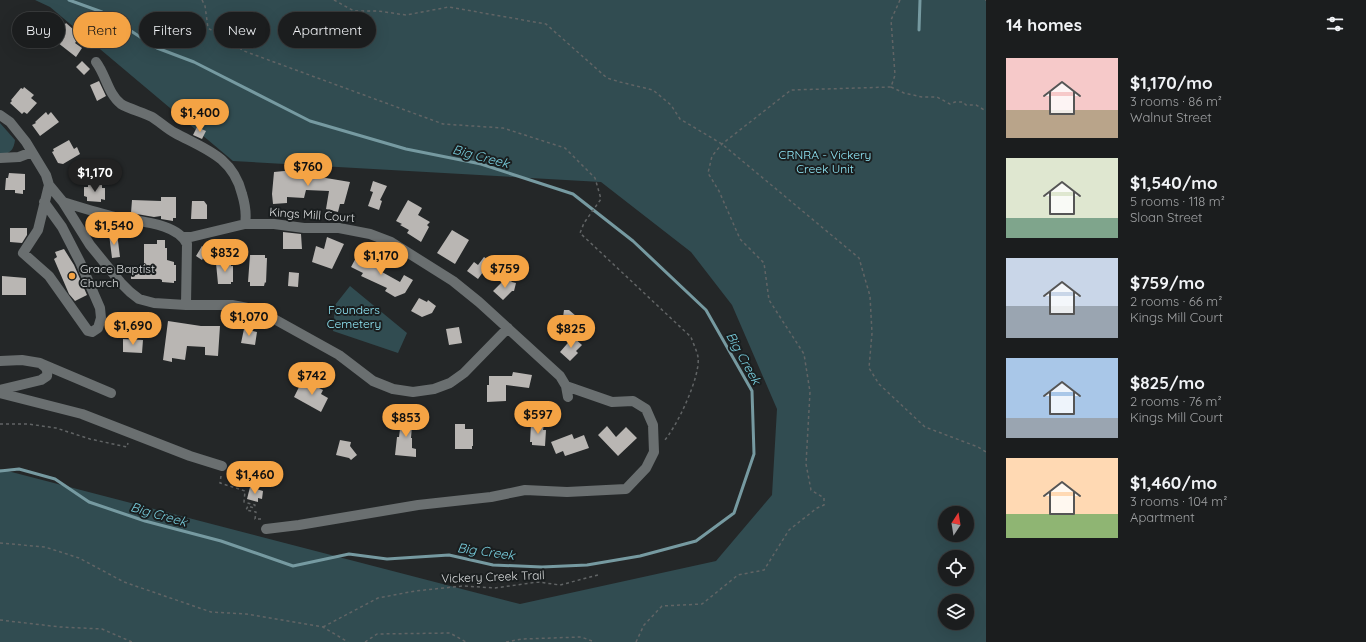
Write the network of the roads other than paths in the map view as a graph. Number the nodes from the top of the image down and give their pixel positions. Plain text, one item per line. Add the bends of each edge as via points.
1 (96, 62) dead end
2 (0, 115) edge
3 (32, 152) junction
4 (0, 158) edge
5 (49, 185) junction
6 (44, 202) junction
7 (63, 202) junction
8 (245, 224) junction
9 (183, 237) junction
10 (186, 305) junction
11 (508, 328) junction
12 (0, 361) edge
13 (40, 363) junction
14 (566, 386) junction
15 (0, 390) edge
16 (0, 393) edge
17 (111, 393) dead end
18 (568, 397) dead end
19 (222, 466) road end
20 (266, 529) dead end

1 - 8 street via 122,104 152,117 173,132 214,153 230,166 241,188 247,215
2 - 3 street via 19,132
3 - 4 street via 19,157
3 - 5 street
5 - 6 street
5 - 7 street
6 - 6 street via 38,230 23,253 49,276 88,332 92,332 98,328 100,308 62,227
7 - 9 street via 112,217 154,224
7 - 10 street via 90,245 130,292 146,301
8 - 9 street, Kings Mill Court
8 - 11 street, Kings Mill Court via 339,228 384,239 453,281
9 - 10 street via 187,244
10 - 11 street via 232,305 258,310 338,355 373,381 393,389 413,392 434,389 450,383 464,373
11 - 14 street, Kings Mill Court via 560,376
12 - 13 street via 22,360
13 - 15 street via 48,371 42,380
13 - 17 street
14 - 18 street, Kings Mill Court
14 - 20 street via 612,402 633,401 646,409 653,425 654,452 646,468 626,489 567,492 525,490
16 - 19 street via 82,414

